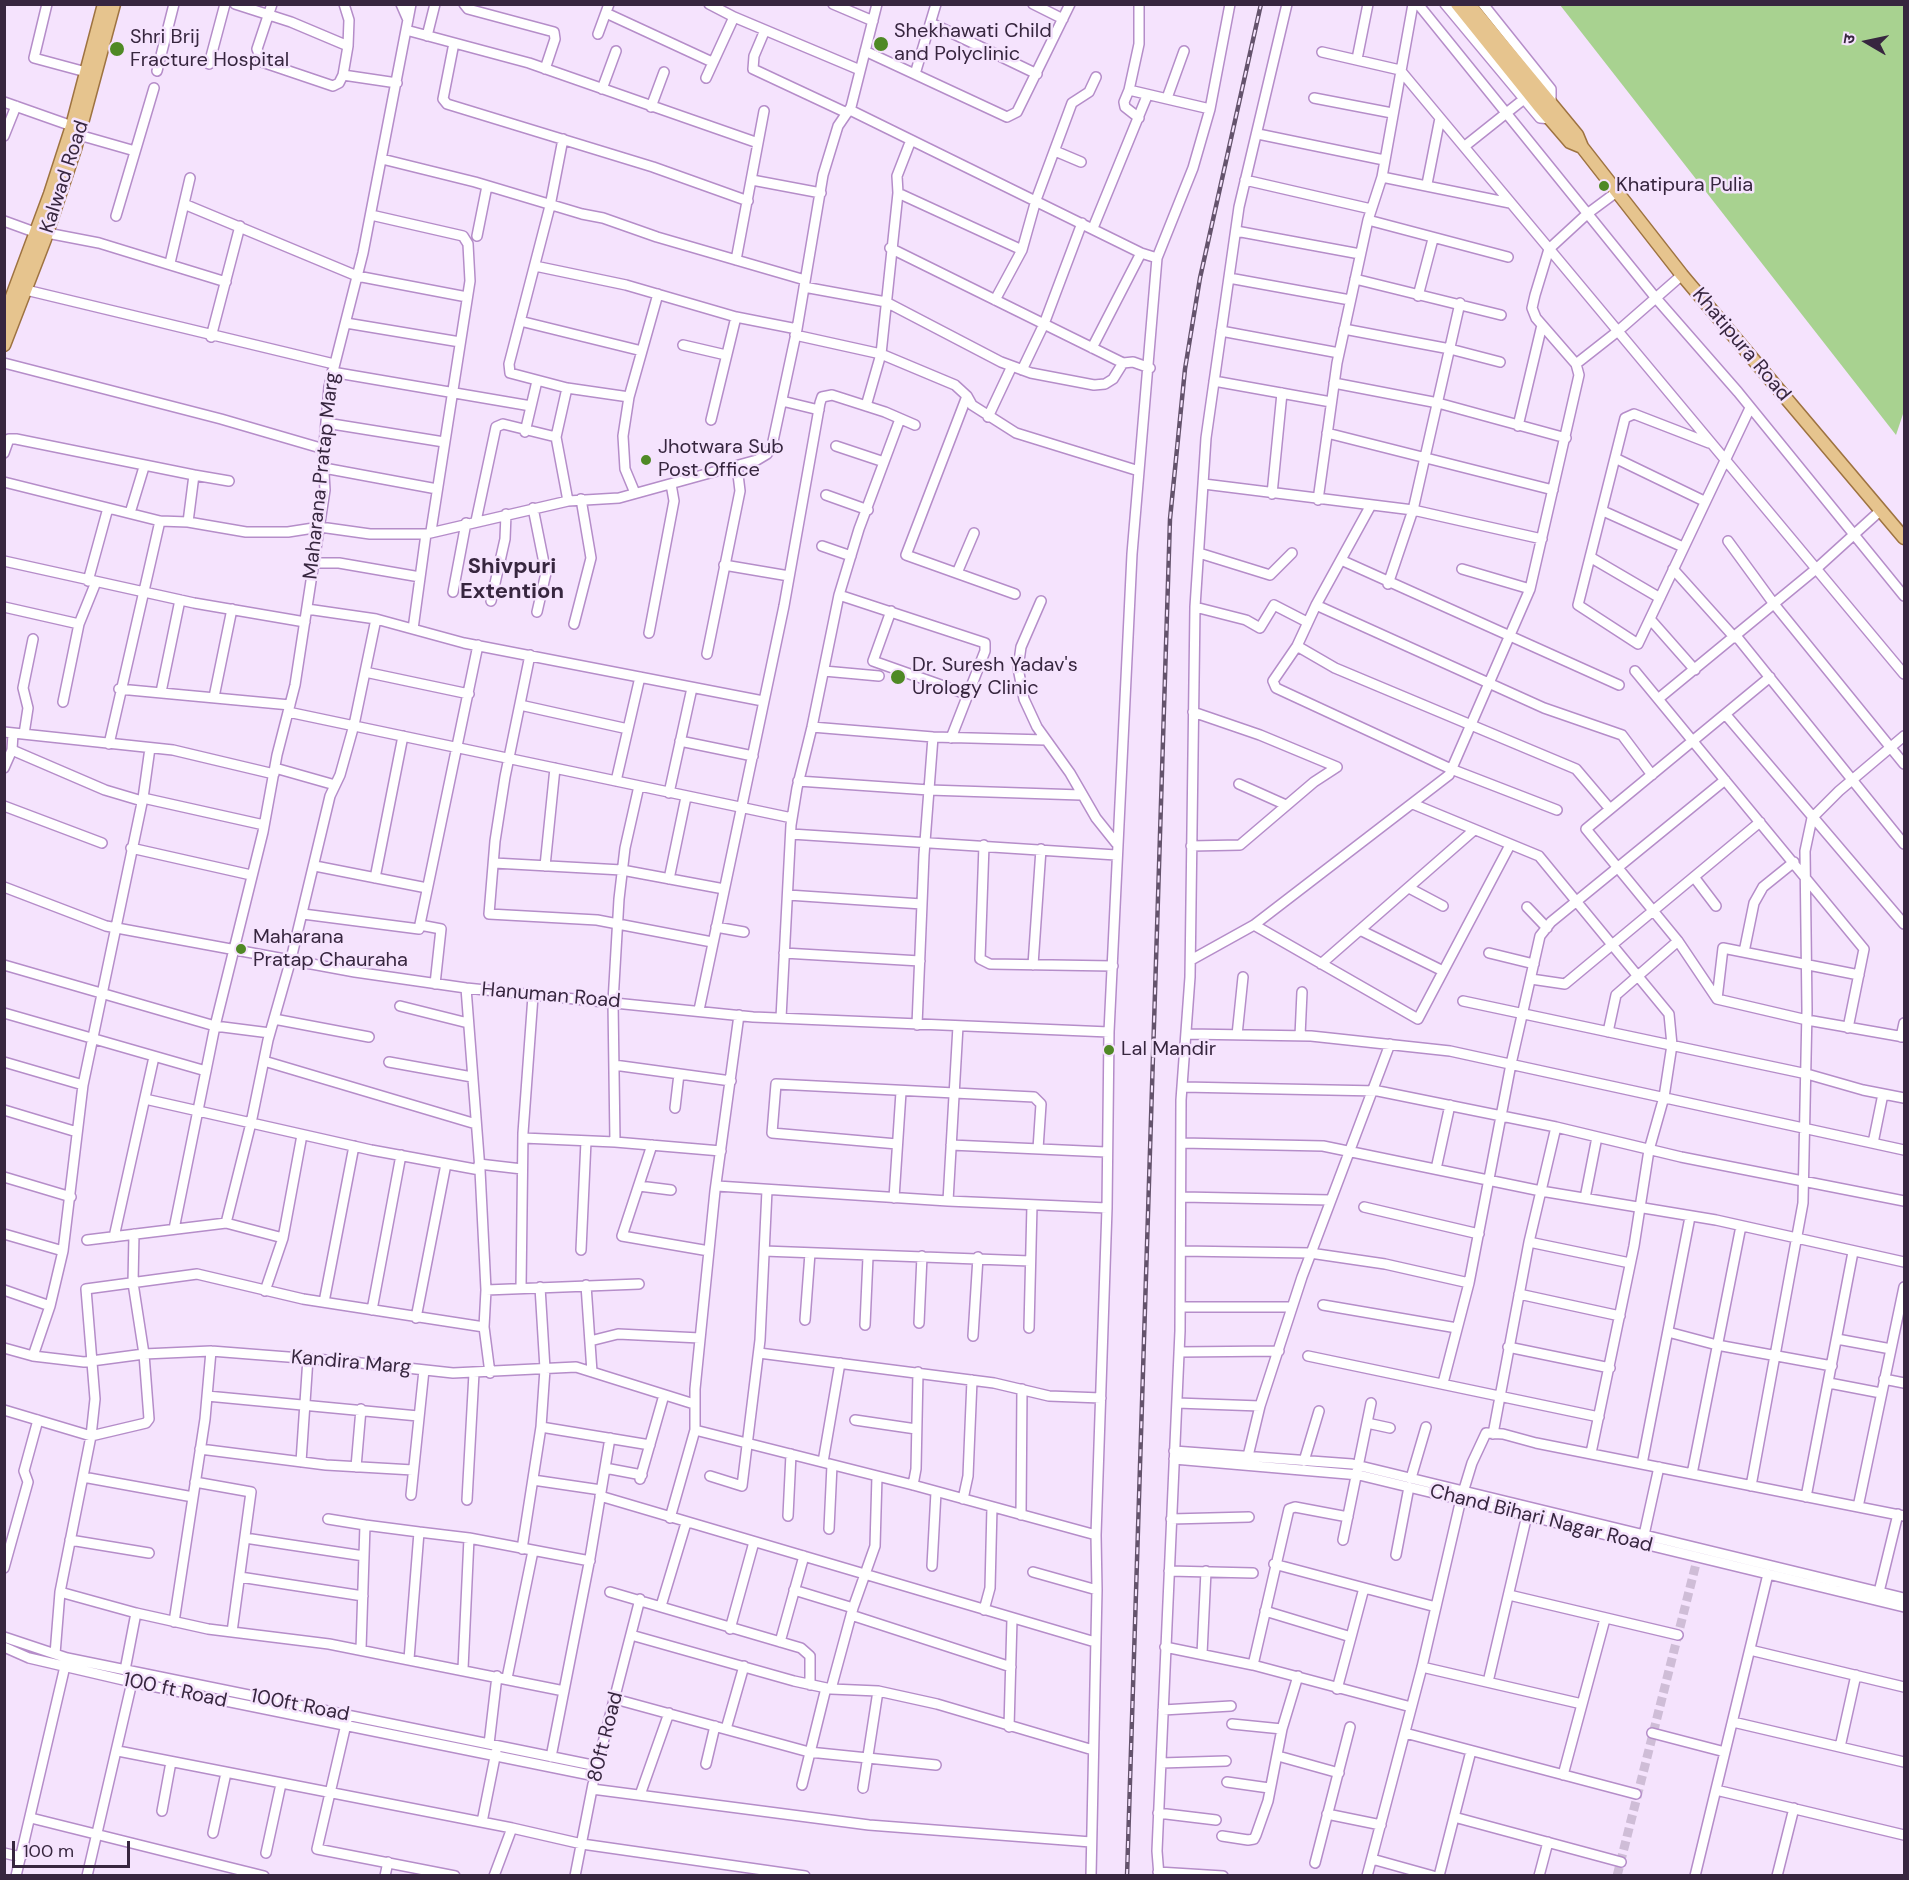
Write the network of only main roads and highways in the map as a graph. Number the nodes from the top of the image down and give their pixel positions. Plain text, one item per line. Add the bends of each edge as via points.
1 (104, 4) edge
2 (114, 4) edge
3 (1457, 4) edge
4 (1469, 4) edge
5 (1544, 101) junction
6 (75, 131) junction
7 (1582, 147) junction
8 (17, 292) edge
9 (4, 318) edge
10 (4, 345) edge
11 (1903, 534) edge

1 - 6 main road, Kalwad Road
2 - 6 main road, Kalwad Road
3 - 5 main road
4 - 5 main road
5 - 7 main road, Khatipura Road via 1577,135
5 - 7 main road, Khatipura Road via 1551,119 1570,142
6 - 8 main road, Kalwad Road via 42,233
7 - 11 main road, Khatipura Road via 1682,275
8 - 9 main road, Kalwad Road
8 - 10 main road, Kalwad Road

